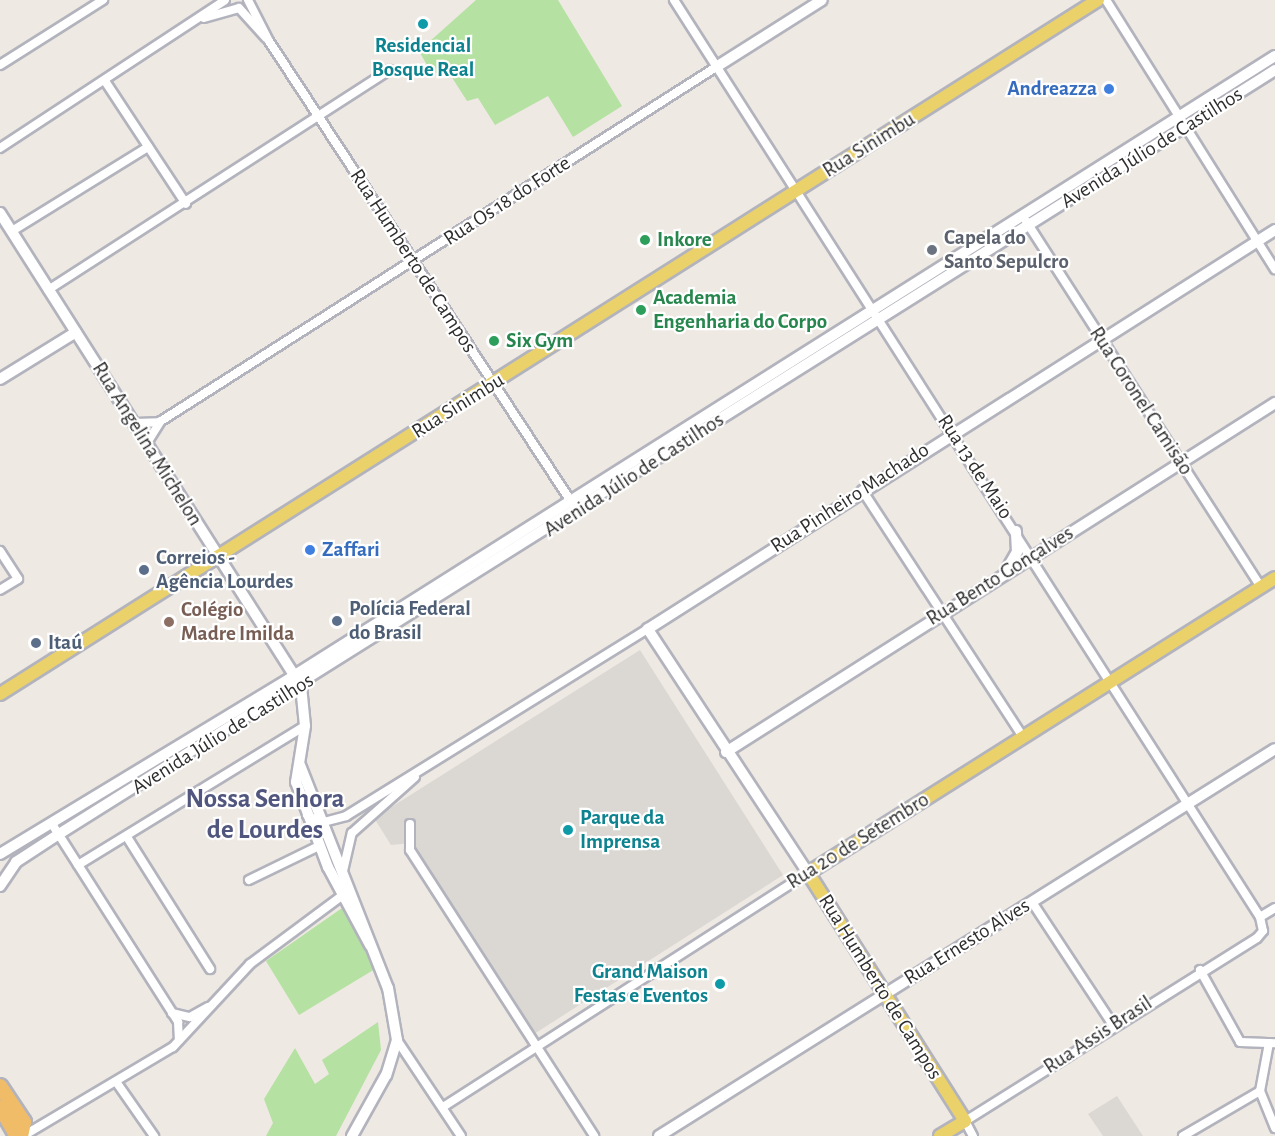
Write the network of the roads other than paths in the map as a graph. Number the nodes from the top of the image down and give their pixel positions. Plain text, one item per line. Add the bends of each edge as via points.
1 (103, 0) edge
2 (225, 0) edge
3 (248, 0) edge
4 (674, 0) edge
5 (822, 0) edge
6 (1098, 0) edge
7 (1106, 0) edge
8 (204, 18) junction
9 (269, 41) junction
10 (1275, 56) edge
11 (0, 65) edge
12 (1261, 65) junction
13 (716, 67) junction
14 (389, 70) dead end
15 (1271, 73) edge
16 (105, 81) junction
17 (1224, 88) junction
18 (1231, 98) junction
19 (318, 115) junction
20 (1180, 116) junction
21 (1186, 127) junction
22 (1135, 144) junction
23 (148, 147) junction
24 (1, 148) edge
25 (1142, 155) junction
26 (1099, 166) junction
27 (1106, 177) junction
28 (1066, 188) junction
29 (796, 191) junction
30 (1073, 198) junction
31 (186, 204) junction
32 (0, 213) edge
33 (1022, 215) junction
34 (1029, 225) junction
35 (1275, 230) edge
36 (12, 231) junction
37 (980, 241) junction
38 (1257, 241) junction
39 (987, 251) junction
40 (413, 260) junction
41 (949, 260) junction
42 (1275, 269) edge
43 (956, 271) junction
44 (912, 282) junction
45 (48, 290) junction
46 (920, 293) junction
47 (872, 308) junction
48 (879, 318) junction
49 (76, 332) junction
50 (1102, 339) junction
51 (0, 379) edge
52 (494, 384) junction
53 (1275, 403) edge
54 (161, 421) junction
55 (135, 423) junction
56 (952, 432) junction
57 (147, 443) junction
58 (1180, 462) junction
59 (862, 489) junction
60 (570, 500) junction
61 (578, 512) junction
62 (1016, 531) junction
63 (0, 551) edge
64 (1032, 555) junction
65 (219, 557) junction
66 (1004, 573) junction
67 (1275, 578) edge
68 (1261, 586) junction
69 (0, 590) edge
70 (942, 612) junction
71 (648, 629) junction
72 (295, 675) junction
73 (1109, 675) junction
74 (301, 686) junction
75 (0, 694) edge
76 (305, 726) junction
77 (1023, 737) junction
78 (1275, 749) edge
79 (726, 752) junction
80 (299, 761) junction
81 (425, 768) junction
82 (1190, 802) junction
83 (305, 814) junction
84 (320, 823) junction
85 (52, 824) junction
86 (410, 824) dead end
87 (59, 834) junction
88 (127, 837) junction
89 (319, 846) junction
90 (0, 854) edge
91 (78, 865) junction
92 (343, 872) junction
93 (808, 873) junction
94 (249, 880) dead end
95 (0, 886) edge
96 (346, 892) junction
97 (1032, 902) junction
98 (1275, 908) edge
99 (1260, 917) junction
100 (210, 969) dead end
101 (1200, 970) junction
102 (885, 994) junction
103 (217, 1002) junction
104 (171, 1012) junction
105 (1113, 1025) junction
106 (179, 1040) junction
107 (397, 1040) junction
108 (1272, 1043) edge
109 (539, 1047) junction
110 (117, 1083) junction
111 (0, 1086) edge
112 (1260, 1091) junction
113 (0, 1107) edge
114 (443, 1107) junction
115 (965, 1121) junction
116 (1275, 1128) edge
117 (21, 1136) edge
118 (154, 1136) edge
119 (352, 1136) edge
120 (461, 1136) edge
121 (594, 1136) edge
122 (659, 1136) edge
123 (940, 1136) edge
124 (974, 1136) edge
125 (1183, 1136) edge

1 - 11 street
2 - 8 street
3 - 9 street, Rua Humberto de Campos
4 - 13 street, Rua 13 de Maio
5 - 13 street, Rua Os 18 do Forte
6 - 29 main road, Rua Sinimbu
7 - 20 street
8 - 9 street, Rua Humberto de Campos via 239,8
8 - 16 street
9 - 19 street, Rua Humberto de Campos
10 - 12 street, Avenida Júlio de Castilhos
12 - 15 street
12 - 17 street, Avenida Júlio de Castilhos
13 - 29 street, Rua 13 de Maio
13 - 40 street, Rua Os 18 do Forte
14 - 19 street
15 - 18 street, Avenida Júlio de Castilhos
16 - 23 street
16 - 24 street
17 - 18 street
17 - 20 street, Avenida Júlio de Castilhos
18 - 21 street, Avenida Júlio de Castilhos
19 - 31 street
19 - 40 street, Rua Humberto de Campos
20 - 21 street
20 - 22 street, Avenida Júlio de Castilhos
21 - 25 street, Avenida Júlio de Castilhos
21 - 38 street
22 - 25 street
22 - 26 street, Avenida Júlio de Castilhos
23 - 31 street
23 - 36 street
25 - 27 street, Avenida Júlio de Castilhos
26 - 27 street
26 - 28 street, Avenida Júlio de Castilhos
27 - 30 street, Avenida Júlio de Castilhos
28 - 30 street
28 - 33 street, Avenida Júlio de Castilhos
29 - 47 street, Rua 13 de Maio
29 - 52 main road, Rua Sinimbu
30 - 34 street, Avenida Júlio de Castilhos
31 - 45 street
32 - 36 street, Rua Angelina Michelon
33 - 34 street, Rua Coronel Camisão
33 - 37 street, Avenida Júlio de Castilhos
34 - 39 street, Avenida Júlio de Castilhos
34 - 50 street, Rua Coronel Camisão
35 - 38 street, Rua Pinheiro Machado
36 - 45 street, Rua Angelina Michelon
37 - 39 street
37 - 41 street, Avenida Júlio de Castilhos
38 - 42 street
38 - 50 street, Rua Pinheiro Machado
39 - 43 street, Avenida Júlio de Castilhos
40 - 52 street, Rua Humberto de Campos
40 - 54 street, Rua Os 18 do Forte
41 - 43 street
41 - 44 street, Avenida Júlio de Castilhos
43 - 46 street, Avenida Júlio de Castilhos
44 - 46 street
44 - 47 street, Avenida Júlio de Castilhos
45 - 49 street, Rua Angelina Michelon
46 - 48 street, Avenida Júlio de Castilhos
47 - 48 street, Rua 13 de Maio
47 - 60 street, Avenida Júlio de Castilhos
48 - 56 street, Rua 13 de Maio
48 - 61 street, Avenida Júlio de Castilhos
49 - 51 street
49 - 55 street, Rua Angelina Michelon
50 - 56 street, Rua Pinheiro Machado
50 - 58 street, Rua Coronel Camisão
52 - 60 street, Rua Humberto de Campos
52 - 65 main road, Rua Sinimbu
53 - 58 street, Rua Bento Gonçalves
54 - 55 street, Rua Os 18 do Forte
54 - 57 street, Rua Os 18 do Forte
55 - 57 street, Rua Angelina Michelon
56 - 59 street, Rua Pinheiro Machado
56 - 62 street, Rua 13 de Maio
57 - 65 street, Rua Angelina Michelon
58 - 64 street, Rua Bento Gonçalves
58 - 68 street, Rua Coronel Camisão
59 - 70 street
59 - 71 street, Rua Pinheiro Machado
60 - 61 street, Rua Humberto de Campos
60 - 72 street, Avenida Júlio de Castilhos
61 - 74 street, Avenida Júlio de Castilhos
62 - 64 street, Rua 13 de Maio
62 - 66 street via 1017,552
63 - 69 street via 18,579
64 - 66 street, Rua Bento Gonçalves
64 - 73 street, Rua 13 de Maio
65 - 72 street, Rua Angelina Michelon
65 - 75 main road, Rua Sinimbu
66 - 70 street, Rua Bento Gonçalves
67 - 68 main road, Rua 20 de Setembro
68 - 73 main road, Rua 20 de Setembro via 1126,672
70 - 77 street
70 - 79 street, Rua Bento Gonçalves
71 - 79 street, Rua Humberto de Campos
71 - 81 street, Rua Pinheiro Machado
72 - 74 street, Rua Angelina Michelon
72 - 85 street, Avenida Júlio de Castilhos
73 - 77 main road, Rua 20 de Setembro
73 - 82 street, Rua 13 de Maio
74 - 76 street
74 - 87 street, Avenida Júlio de Castilhos
76 - 80 street
76 - 88 street
77 - 93 main road, Rua 20 de Setembro
78 - 82 street, Rua Ernesto Alves
79 - 93 street, Rua Humberto de Campos
80 - 83 street via 296,782
80 - 84 street
81 - 84 street, Rua Pinheiro Machado via 346,816
81 - 92 street, Rua Pinheiro Machado via 352,833
82 - 97 street, Rua Ernesto Alves
82 - 99 street, Rua 13 de Maio
83 - 84 street
83 - 89 street
84 - 92 street
85 - 87 street
85 - 90 street, Avenida Júlio de Castilhos
86 - 109 street via 410,850
87 - 91 street
87 - 95 street, Avenida Júlio de Castilhos via 16,862
88 - 91 street
88 - 100 street
89 - 94 street
89 - 96 street
91 - 104 street
92 - 96 street
93 - 102 main road, Rua Humberto de Campos
93 - 109 street, Rua 20 de Setembro
96 - 103 street via 250,964
96 - 107 street via 388,988
97 - 102 street, Rua Ernesto Alves
97 - 105 street
98 - 99 street
99 - 101 street, Rua Assis Brasil via 1263,931 1257,938
101 - 105 street, Rua Assis Brasil
101 - 108 street via 1242,1044
102 - 115 main road, Rua Humberto de Campos
102 - 122 street, Rua Ernesto Alves
103 - 104 street via 190,1017
103 - 106 street
104 - 106 street
105 - 115 street, Rua Assis Brasil
106 - 110 street
107 - 114 street
107 - 119 street via 386,1075
108 - 112 street
109 - 114 street, Rua 20 de Setembro
109 - 121 street
110 - 117 street
110 - 118 street
111 - 117 highway via 24,1122
112 - 116 street
112 - 125 street
113 - 117 highway
114 - 120 street
115 - 123 main road, Rua Assis Brasil
115 - 124 street, Rua Humberto de Campos

